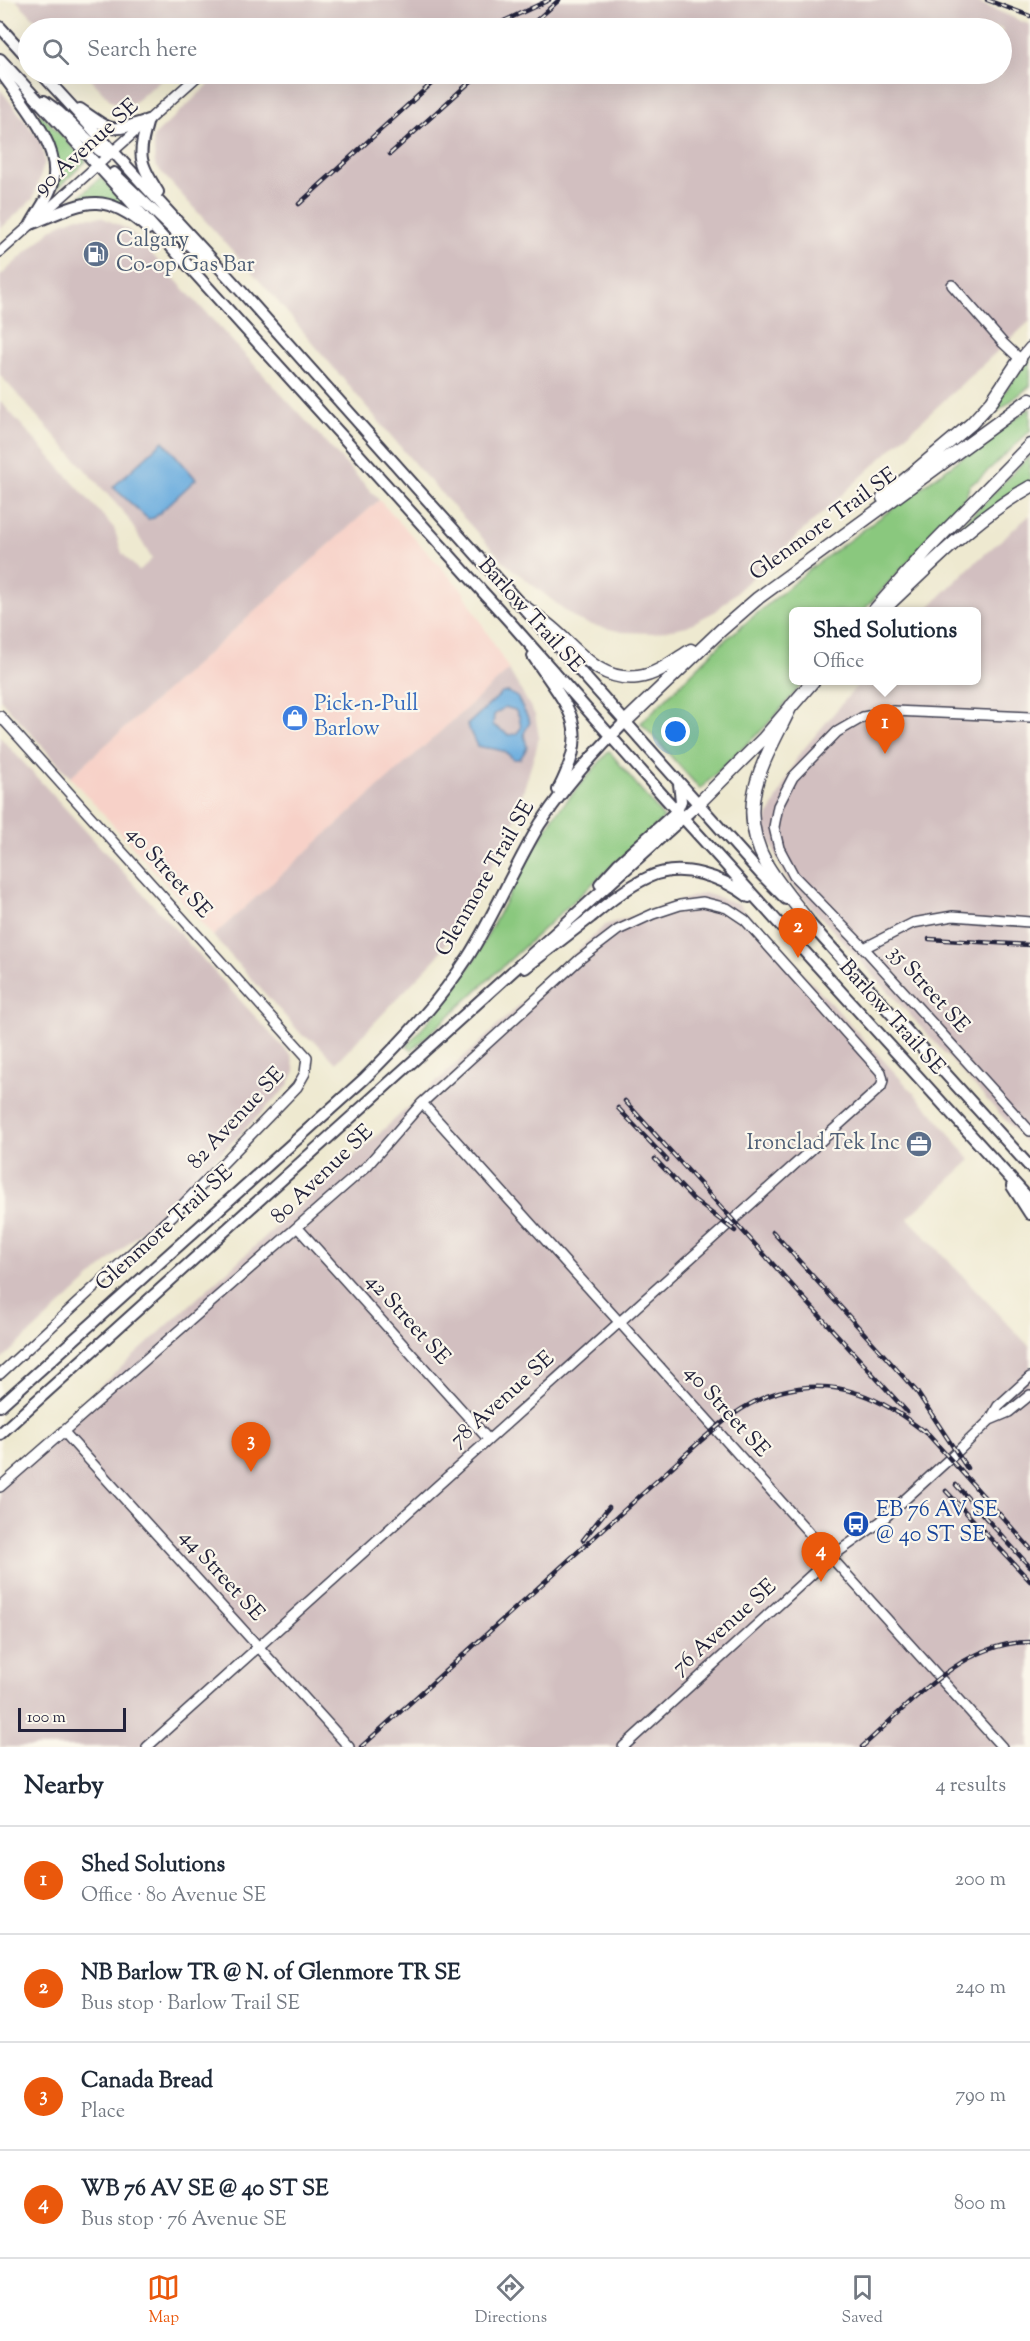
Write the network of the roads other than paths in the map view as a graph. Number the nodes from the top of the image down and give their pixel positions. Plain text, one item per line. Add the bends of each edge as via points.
1 (2, 28) edge
2 (18, 46) edge
3 (0, 59) edge
4 (0, 71) edge
5 (18, 79) edge
6 (22, 84) edge
7 (51, 84) edge
8 (189, 84) edge
9 (27, 89) junction
10 (64, 99) junction
11 (148, 120) junction
12 (114, 150) junction
13 (98, 165) junction
14 (178, 220) junction
15 (31, 224) junction
16 (0, 252) edge
17 (193, 271) junction
18 (952, 285) dead end
19 (242, 291) junction
20 (1030, 347) edge
21 (1020, 359) junction
22 (1030, 399) edge
23 (1030, 445) edge
24 (1030, 487) edge
25 (794, 571) junction
26 (515, 600) junction
27 (877, 607) edge
28 (886, 607) edge
29 (509, 621) junction
30 (720, 631) junction
31 (809, 685) edge
32 (791, 706) junction
33 (0, 716) edge
34 (1030, 717) edge
35 (625, 722) junction
36 (611, 736) junction
37 (678, 782) junction
38 (698, 804) junction
39 (680, 814) junction
40 (541, 824) junction
41 (774, 919) junction
42 (808, 921) junction
43 (1030, 922) edge
44 (864, 948) junction
45 (490, 992) junction
46 (307, 1056) joint
47 (883, 1080) joint
48 (422, 1103) junction
49 (1030, 1131) edge
50 (1030, 1167) edge
51 (1001, 1168) junction
52 (1030, 1200) edge
53 (1030, 1214) edge
54 (298, 1228) junction
55 (619, 1323) junction
56 (0, 1373) edge
57 (1030, 1377) edge
58 (1030, 1395) edge
59 (0, 1406) edge
60 (990, 1420) junction
61 (63, 1431) junction
62 (0, 1434) edge
63 (488, 1439) junction
64 (0, 1487) edge
65 (831, 1557) junction
66 (259, 1647) junction
67 (147, 1747) edge
68 (349, 1747) edge
69 (623, 1747) edge
70 (1002, 1747) edge

1 - 2 main road
3 - 5 main road, Barlow Trail SE
4 - 15 main road via 48,140 53,160 53,183
6 - 9 main road, Barlow Trail SE
7 - 10 main road, Barlow Trail SE
8 - 11 street, 90 Avenue SE
9 - 12 main road via 59,111 99,150 105,154
9 - 13 main road, Barlow Trail SE
10 - 11 main road via 112,129
10 - 12 main road, Barlow Trail SE
11 - 12 street, 90 Avenue SE
11 - 14 main road via 140,146 142,165
12 - 13 street, 90 Avenue SE
12 - 14 main road, Barlow Trail SE
13 - 15 street, 90 Avenue SE
13 - 17 main road, Barlow Trail SE
13 - 19 main road via 114,173 228,283
14 - 19 main road, Barlow Trail SE
15 - 16 street, 90 Avenue SE
15 - 17 main road via 93,202 120,207
17 - 29 main road, Barlow Trail SE
18 - 21 street
19 - 26 main road, Barlow Trail SE
20 - 21 street
21 - 25 highway via 992,401 961,434
22 - 25 highway, Glenmore Trail SE
23 - 27 highway
24 - 28 highway via 983,518
25 - 30 highway, Glenmore Trail SE
26 - 30 highway via 598,670 624,677 650,674
26 - 35 main road, Barlow Trail SE
29 - 36 main road, Barlow Trail SE
29 - 40 main road via 567,708 576,734 568,773
30 - 35 highway, Glenmore Trail SE
31 - 32 highway
32 - 38 highway
32 - 42 highway via 760,772 752,798 752,827 768,866
33 - 46 street, 40 Street SE
34 - 44 street, 35 Street SE via 875,713 849,724 830,738 793,777 778,806 774,827 779,848 794,876
35 - 36 main road, Glenmore Trail SE
35 - 37 main road, Barlow Trail SE
36 - 39 main road, Barlow Trail SE
36 - 40 main road, Glenmore Trail SE
37 - 38 main road, Barlow Trail SE
37 - 39 main road
38 - 39 main road
38 - 42 main road, Barlow Trail SE
39 - 41 main road, Barlow Trail SE
39 - 45 main road, Glenmore Trail SE via 618,864 559,929
40 - 59 main road, Glenmore Trail SE via 467,958 407,1035 364,1079
41 - 45 main road via 731,885 706,875 673,872 650,876 621,893 519,974
41 - 51 main road, Barlow Trail SE
42 - 50 main road, Barlow Trail SE
43 - 44 street via 953,916 913,922
44 - 49 street, 35 Street SE
45 - 62 main road, Glenmore Trail SE
46 - 56 street, 82 Avenue SE via 305,1073 297,1087 172,1216
47 - 48 street, 80 Avenue SE via 881,1072 745,920 728,909 703,902 680,905 618,930 580,959
47 - 55 street, 78 Avenue SE via 880,1087
48 - 54 street, 80 Avenue SE via 367,1166
48 - 55 street, 40 Street SE
51 - 52 main road, Barlow Trail SE
51 - 53 main road
54 - 61 street, 80 Avenue SE
54 - 63 street, 42 Street SE
55 - 63 street, 78 Avenue SE
55 - 65 street, 40 Street SE
57 - 60 street, 76 Avenue SE via 998,1406
58 - 60 street, 76 Avenue SE via 1009,1412
60 - 65 street, 76 Avenue SE via 880,1522
61 - 64 street, 80 Avenue SE
61 - 66 street, 44 Street SE
63 - 66 street, 78 Avenue SE
65 - 69 street, 76 Avenue SE
65 - 70 street, 40 Street SE
66 - 67 street, 78 Avenue SE
66 - 68 street, 44 Street SE

